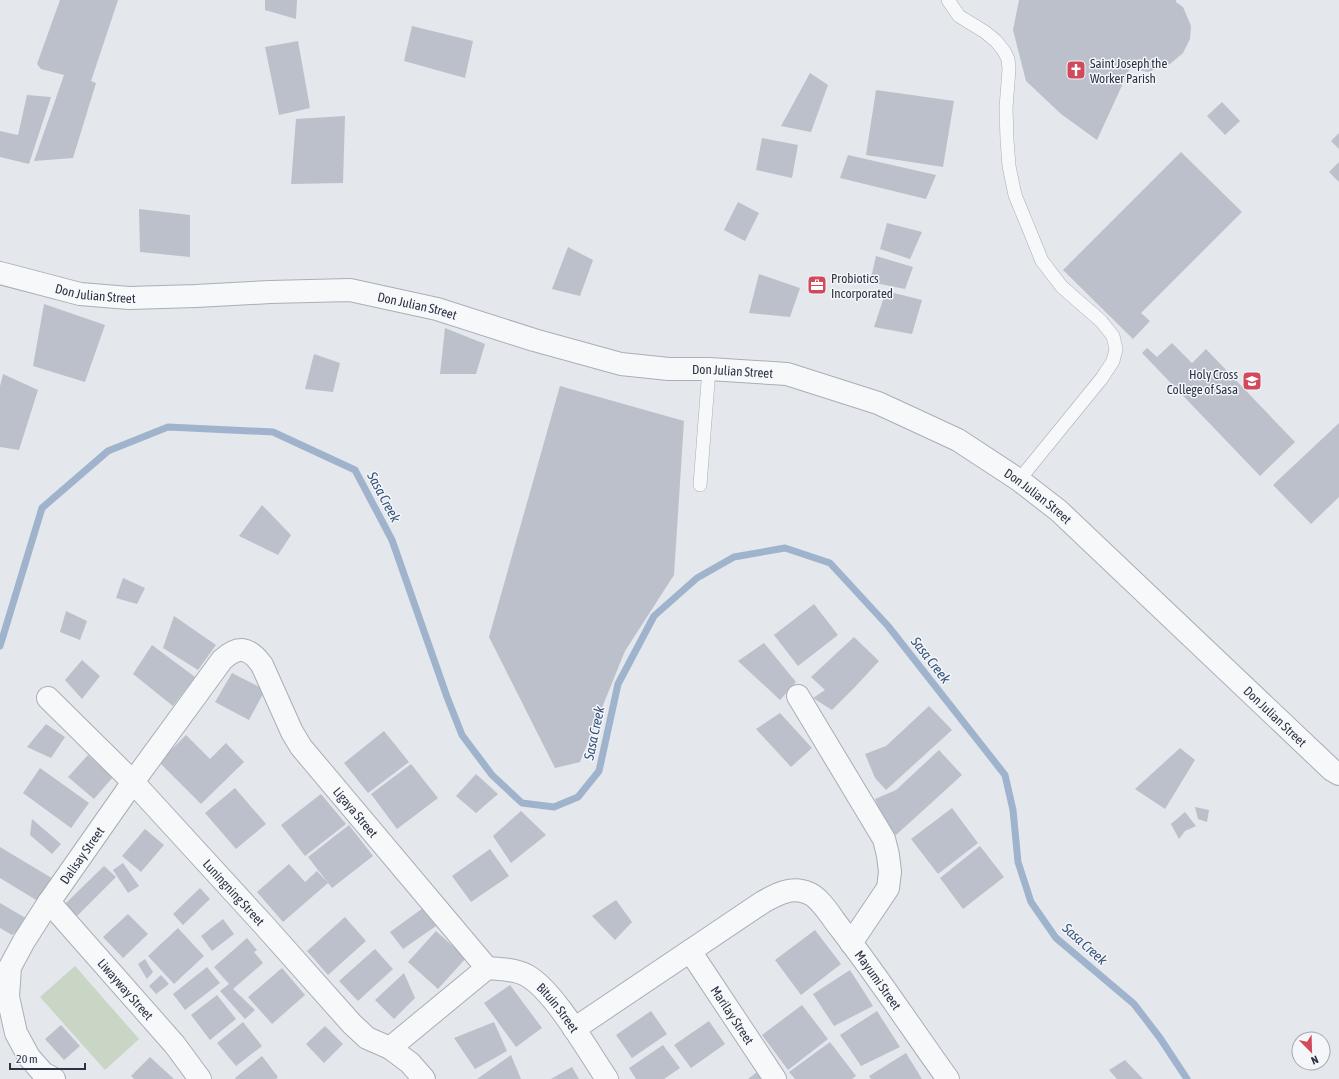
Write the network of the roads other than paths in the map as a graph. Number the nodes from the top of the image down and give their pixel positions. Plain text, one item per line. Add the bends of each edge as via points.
1 (948, 0) edge
2 (0, 273) edge
3 (710, 369) junction
4 (1019, 480) junction
5 (700, 485) dead end
6 (240, 649) joint
7 (798, 696) dead end
8 (48, 698) dead end
9 (1339, 774) edge
10 (133, 782) junction
11 (49, 902) junction
12 (851, 942) junction
13 (690, 951) junction
14 (487, 968) junction
15 (574, 1029) junction
16 (390, 1048) junction
17 (54, 1079) edge
18 (200, 1079) edge
19 (424, 1079) edge
20 (607, 1079) edge
21 (775, 1079) edge
22 (948, 1079) edge

1 - 4 lane via 959,16 996,41 1008,59 1006,108 1009,166 1015,195 1042,261 1062,287 1101,321 1113,336 1116,349 1113,361 1102,378
2 - 3 street, Don Julian Street via 80,294 129,298 350,290 437,309 621,364 669,369
3 - 4 street, Don Julian Street via 787,374 878,403 958,440
3 - 5 lane
4 - 9 street, Don Julian Street via 1059,511
6 - 10 street, Dalisay Street via 229,653 222,660
6 - 14 street, Ligaya Street via 256,657 262,665 301,747
7 - 12 street via 884,839 888,855 888,888
8 - 10 street, Luningning Street
10 - 11 street, Dalisay Street
10 - 16 street, Luningning Street via 352,1024 367,1038
11 - 17 street, Dalisay Street via 10,967 8,997 16,1033 28,1057 43,1073
11 - 18 street, Liwayway Street via 175,1045
12 - 13 street, Mayumi Street via 819,900 810,893 789,890 775,896
12 - 22 street, Mayumi Street
13 - 15 street
13 - 21 street, Marilay Street
14 - 15 street, Bituin Street via 512,970 526,975 542,987
14 - 16 street
15 - 20 street, Bituin Street
16 - 19 street, Luningning Street via 410,1063

